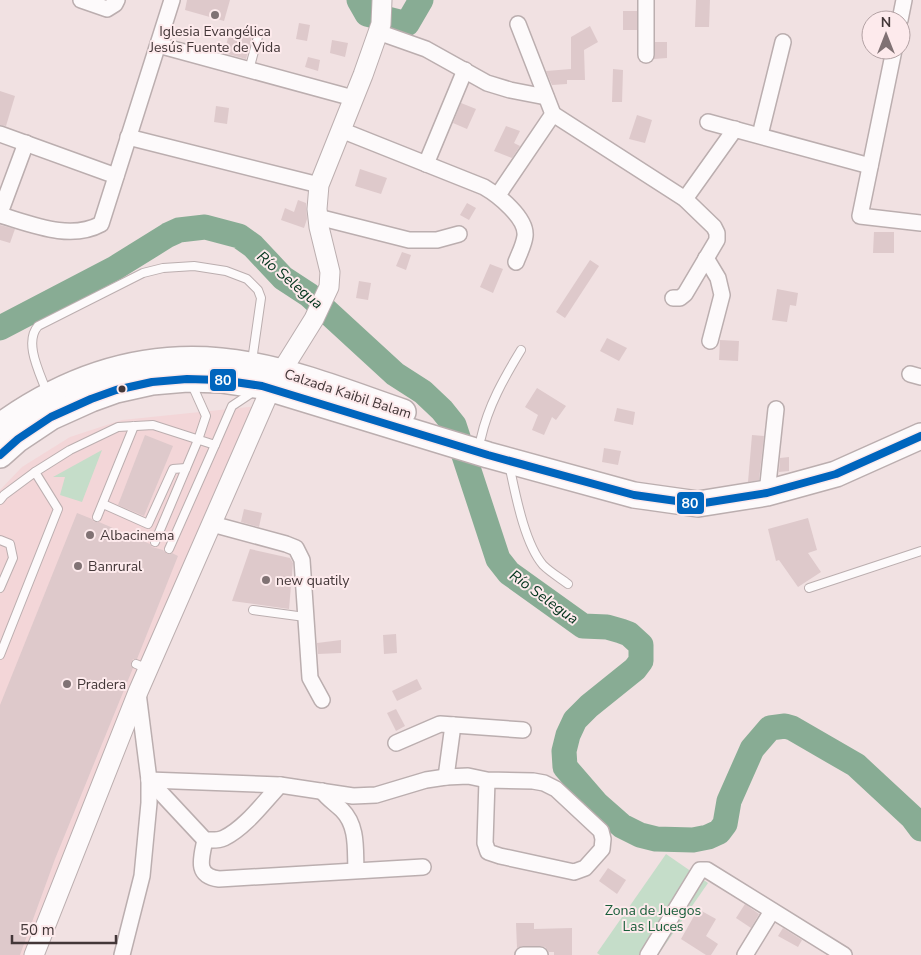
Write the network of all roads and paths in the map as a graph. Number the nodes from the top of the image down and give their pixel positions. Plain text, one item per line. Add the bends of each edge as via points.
1 (81, 0) edge
2 (117, 0) edge
3 (172, 0) edge
4 (382, 0) edge
5 (646, 0) edge
6 (518, 24) dead end
7 (380, 28) junction
8 (259, 33) dead end
9 (782, 42) dead end
10 (158, 45) junction
11 (646, 55) dead end
12 (892, 60) edge
13 (249, 70) junction
14 (465, 70) junction
15 (546, 97) junction
16 (353, 98) junction
17 (553, 114) junction
18 (708, 122) dead end
19 (735, 129) junction
20 (341, 130) junction
21 (0, 134) edge
22 (760, 135) junction
23 (128, 137) junction
24 (26, 143) junction
25 (426, 164) junction
26 (870, 166) junction
27 (116, 176) junction
28 (319, 185) junction
29 (498, 195) junction
30 (685, 199) junction
31 (0, 214) edge
32 (318, 217) junction
33 (921, 223) edge
34 (459, 234) dead end
35 (706, 258) junction
36 (516, 262) dead end
37 (673, 298) dead end
38 (710, 341) dead end
39 (521, 350) dead end
40 (266, 378) junction
41 (166, 381) junction
42 (48, 395) junction
43 (776, 409) dead end
44 (0, 426) edge
45 (134, 426) junction
46 (921, 436) edge
47 (198, 440) junction
48 (482, 443) junction
49 (215, 445) junction
50 (0, 454) edge
51 (512, 461) junction
52 (186, 468) junction
53 (35, 472) junction
54 (767, 493) junction
55 (0, 500) edge
56 (103, 504) junction
57 (698, 504) junction
58 (97, 517) dead end
59 (212, 524) junction
60 (0, 540) edge
61 (155, 542) dead end
62 (169, 549) dead end
63 (921, 551) edge
64 (568, 584) dead end
65 (0, 588) edge
66 (809, 588) dead end
67 (253, 610) dead end
68 (304, 617) junction
69 (0, 655) edge
70 (138, 692) junction
71 (322, 700) dead end
72 (452, 724) junction
73 (523, 730) dead end
74 (396, 743) dead end
75 (446, 777) junction
76 (149, 780) junction
77 (487, 780) junction
78 (280, 785) junction
79 (322, 791) junction
80 (205, 840) junction
81 (423, 866) dead end
82 (356, 870) junction
83 (772, 911) junction
84 (34, 955) edge
85 (122, 955) edge
86 (523, 955) edge
87 (540, 955) edge
88 (648, 955) edge
89 (745, 955) edge
90 (844, 955) edge

1 - 2 street via 107,9
3 - 10 street
4 - 7 street
5 - 11 street
6 - 15 street
7 - 14 street
7 - 16 street
8 - 13 lane
9 - 22 street
10 - 13 street
10 - 23 street
12 - 26 street
13 - 16 street
14 - 15 street via 487,83
14 - 25 street
15 - 17 street
16 - 20 street
17 - 29 street
17 - 30 street
18 - 19 street
19 - 22 street
19 - 30 street
20 - 25 street
20 - 28 street
21 - 24 street
22 - 26 street
23 - 27 street
23 - 28 street
24 - 27 street
24 - 31 street
25 - 29 street
26 - 33 street via 860,216
27 - 31 street via 101,224 93,228 53,230
28 - 32 street
29 - 36 street via 522,223 525,235
30 - 35 street via 717,233 717,240
32 - 34 street via 409,240 437,240
32 - 40 street via 330,272 329,287 314,319
35 - 37 street via 685,294
35 - 38 street via 718,278 722,295
39 - 48 lane via 488,411
40 - 41 main road, Calzada Kaibil Balam
40 - 42 main road, Calzada Kaibil Balam via 195,359 147,363 102,373
40 - 42 lane via 258,290 247,279 226,271 194,266 163,268 143,273 38,326 31,340 32,350
40 - 48 main road, Calzada Kaibil Balam
40 - 49 lane via 232,406
40 - 59 street
41 - 47 lane via 193,387 206,416
41 - 50 main road, Calzada Kaibil Balam via 116,390 70,408 35,428
42 - 44 main road, Calzada Kaibil Balam
43 - 54 street
45 - 47 lane via 153,424
45 - 53 lane via 118,427 70,450
45 - 56 lane
46 - 54 main road, Calzada Kaibil Balam via 836,474
47 - 49 lane
47 - 52 lane
48 - 51 main road, Calzada Kaibil Balam
48 - 57 main road, Calzada Kaibil Balam via 637,480
49 - 62 lane
51 - 57 main road, Calzada Kaibil Balam via 634,495
51 - 64 lane via 510,469 517,504 534,551 544,566
52 - 56 lane via 173,469 148,524
52 - 61 lane
53 - 55 lane
53 - 69 lane via 58,509
54 - 57 main road, Calzada Kaibil Balam
56 - 58 lane
59 - 68 street via 296,548 302,560
59 - 70 street via 142,667
60 - 65 lane via 10,544 13,558
63 - 66 lane
67 - 68 lane
68 - 71 street via 310,678
70 - 76 street
70 - 84 street via 109,757
72 - 73 street
72 - 74 street via 440,724
72 - 75 street
75 - 77 street via 468,776
75 - 79 street via 376,795 353,796
76 - 78 street
76 - 80 street
76 - 85 street via 142,876
77 - 77 street via 533,781 556,789 601,831 602,849 585,868 574,872 488,852 485,843
78 - 79 street
78 - 80 street via 237,830 216,840
79 - 82 street via 351,822
80 - 82 street via 201,861 202,871 208,878
81 - 82 street
83 - 88 street via 707,870 700,870
83 - 89 street
83 - 90 street
86 - 87 street

